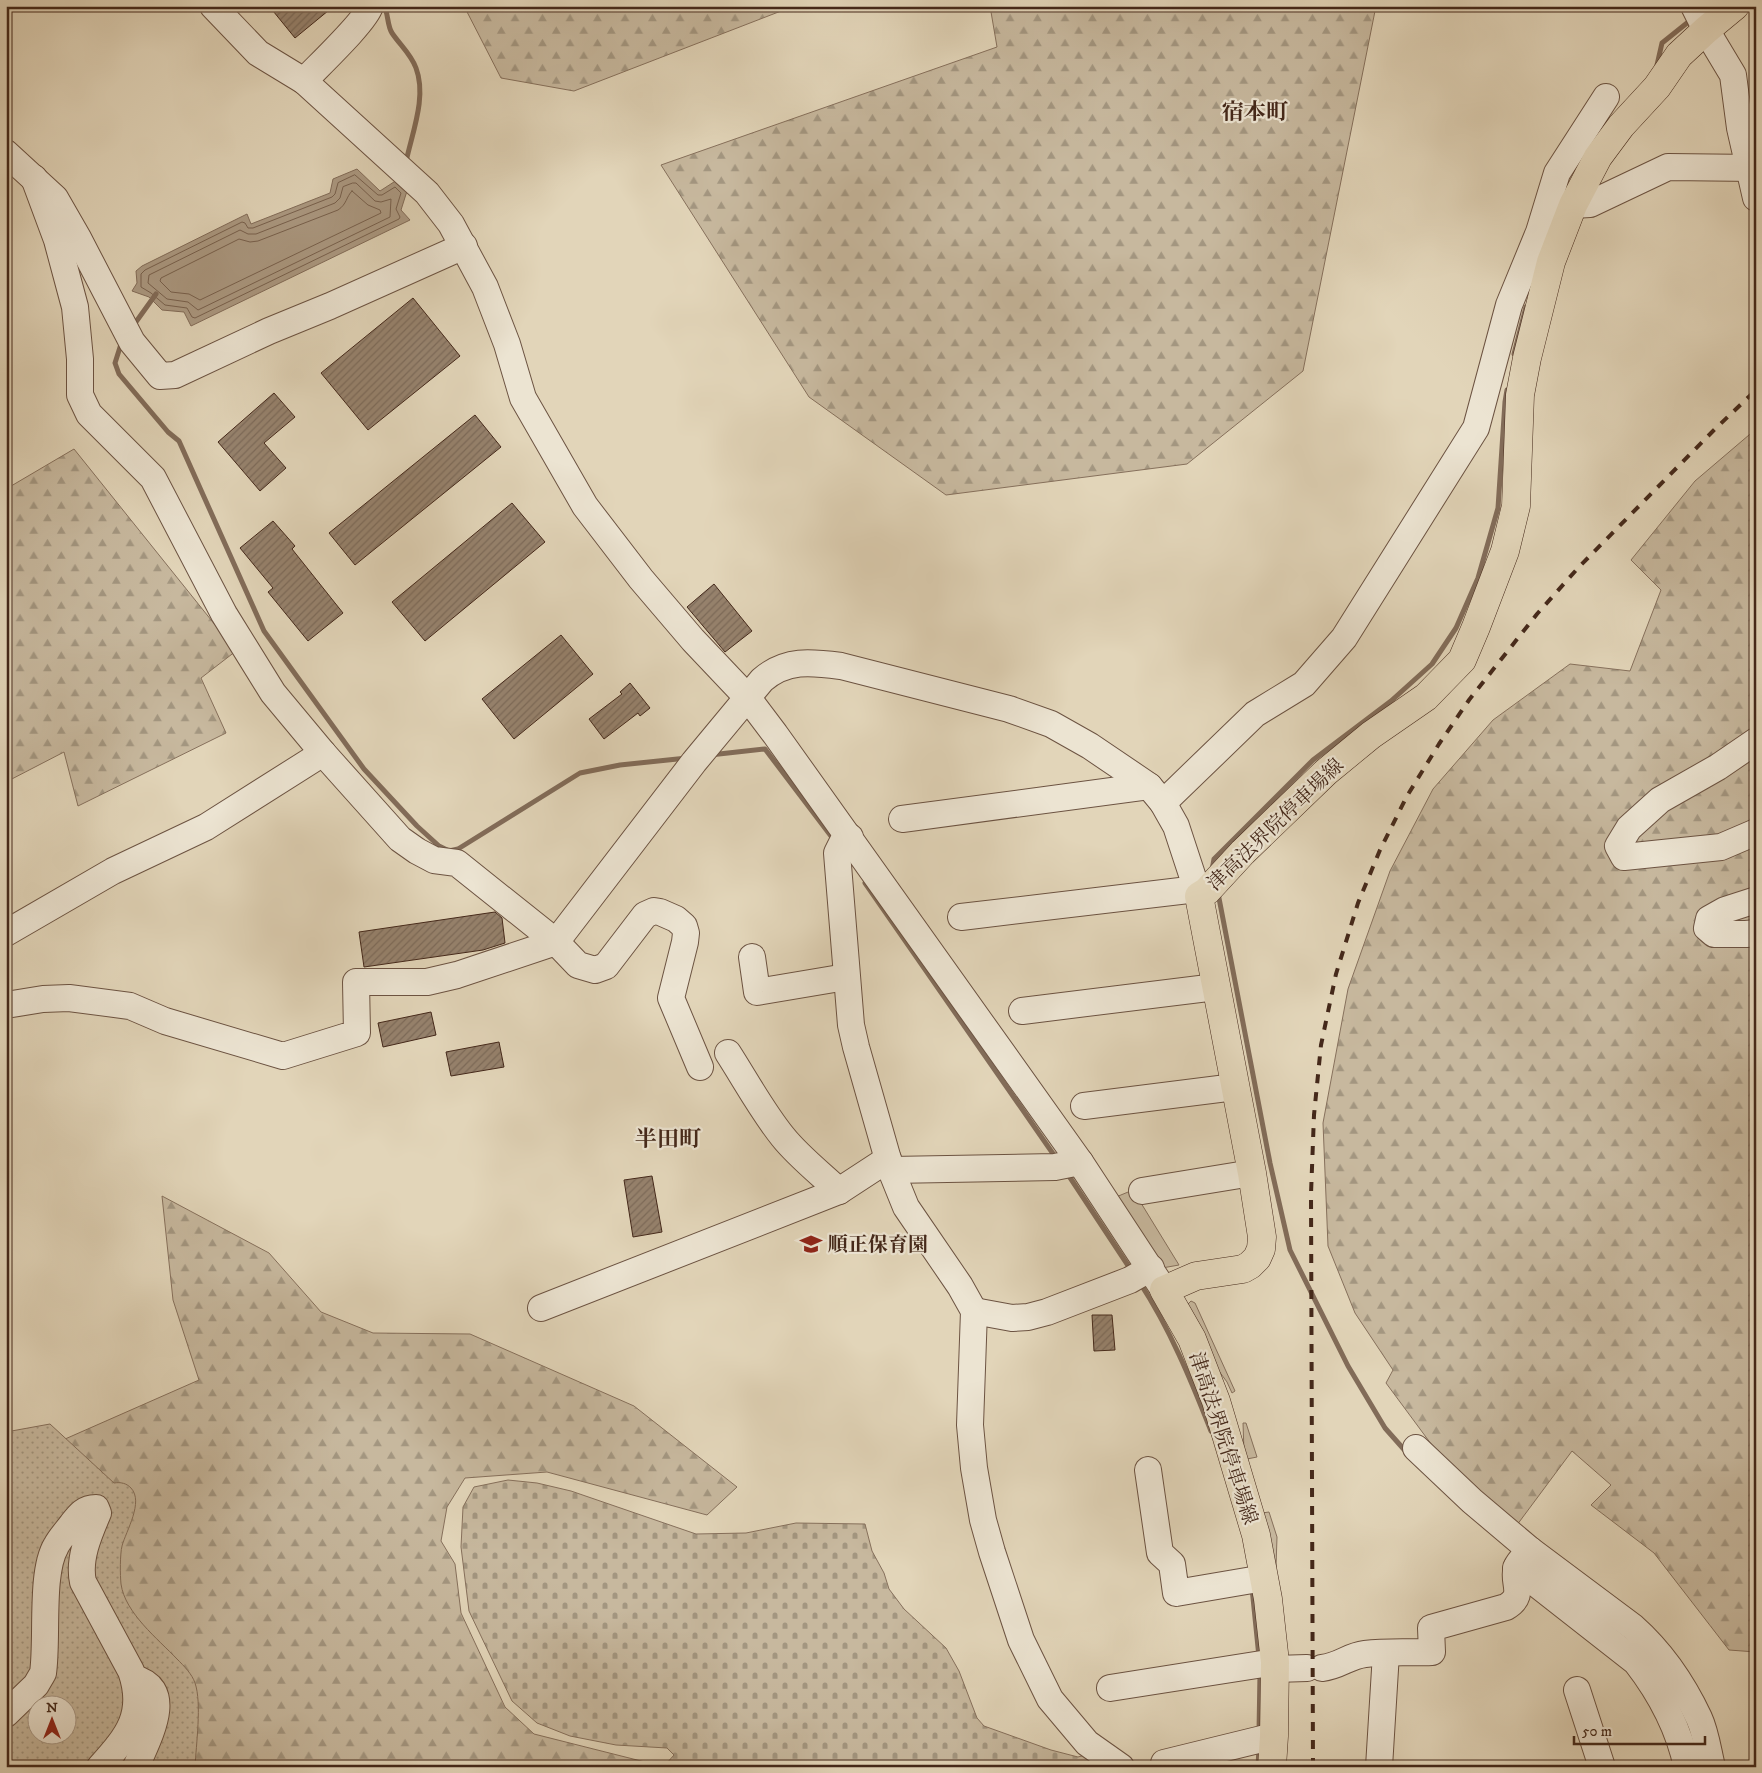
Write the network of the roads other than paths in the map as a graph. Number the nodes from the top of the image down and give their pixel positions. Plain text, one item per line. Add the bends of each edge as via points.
1 (213, 6) edge
2 (370, 6) edge
3 (1735, 6) edge
4 (1699, 16) edge
5 (304, 81) junction
6 (1606, 97) dead end
7 (6, 153) edge
8 (1752, 168) edge
9 (34, 178) junction
10 (1756, 198) edge
11 (1556, 224) junction
12 (464, 246) junction
13 (1505, 320) junction
14 (1508, 394) junction
15 (1476, 428) junction
16 (746, 697) junction
17 (1756, 741) edge
18 (323, 753) junction
19 (1156, 794) junction
20 (902, 819) dead end
21 (1756, 832) edge
22 (843, 844) junction
23 (1206, 888) junction
24 (1756, 900) edge
25 (961, 917) dead end
26 (6, 933) edge
27 (1756, 933) edge
28 (556, 942) junction
29 (752, 957) dead end
30 (841, 978) junction
31 (1216, 987) junction
32 (6, 1005) edge
33 (1022, 1011) dead end
34 (728, 1053) dead end
35 (700, 1068) dead end
36 (1235, 1087) junction
37 (1084, 1106) dead end
38 (885, 1164) junction
39 (1067, 1165) junction
40 (1252, 1173) junction
41 (839, 1191) junction
42 (1142, 1191) dead end
43 (1146, 1278) junction
44 (541, 1308) dead end
45 (973, 1316) junction
46 (1416, 1448) dead end
47 (1148, 1470) dead end
48 (1523, 1559) junction
49 (1255, 1579) junction
50 (1386, 1653) junction
51 (1267, 1665) junction
52 (134, 1678) junction
53 (1110, 1688) dead end
54 (1577, 1690) dead end
55 (1678, 1706) junction
56 (6, 1714) edge
57 (1264, 1739) junction
58 (1164, 1763) dead end
59 (100, 1767) edge
60 (136, 1767) edge
61 (1121, 1767) edge
62 (1272, 1767) edge
63 (1380, 1767) edge
64 (1602, 1767) edge
65 (1687, 1767) edge
66 (1712, 1767) edge

1 - 5 street via 258,54
2 - 5 street via 358,24
3 - 4 main road, 津高法界院停車場線
4 - 8 street via 1733,75 1740,128
4 - 11 main road, 津高法界院停車場線 via 1679,55 1657,87 1598,157
5 - 12 street via 427,193
6 - 11 street via 1557,173
7 - 9 street
8 - 10 street
8 - 11 street via 1668,167
9 - 12 street via 55,198 128,335 160,376 175,375
9 - 18 street via 57,240 76,307 80,396 89,414 153,478 224,614 273,693
11 - 13 street via 1508,306
11 - 14 main road, 津高法界院停車場線 via 1551,262 1527,358
12 - 16 street via 485,287 523,398 585,506 641,578
13 - 14 street
13 - 15 street
14 - 15 street via 1488,427
14 - 23 main road, 津高法界院停車場線 via 1516,506 1505,551 1462,660 1426,697 1370,734 1326,772
15 - 19 street via 1344,638 1304,684 1255,714
16 - 19 street via 772,670 796,663 841,666 1010,708 1051,724 1090,746
16 - 22 street
16 - 28 street
17 - 21 street via 1660,800 1629,828 1618,846 1624,857 1721,847
18 - 26 street via 206,827 113,871
18 - 28 street via 400,839 434,860 457,863
19 - 20 street
19 - 23 street via 1176,826
22 - 30 street
22 - 39 street
23 - 25 street
23 - 31 main road, 津高法界院停車場線
24 - 27 street via 1725,910 1710,919 1707,928 1714,934
28 - 32 street via 457,976 427,982 356,982 357,1033 283,1056 165,1021 130,1006 69,998 43,998
28 - 35 street via 578,965 595,970 606,966 649,912 660,912 684,926 685,942 671,998
29 - 30 street via 757,992
30 - 38 street
31 - 33 street
31 - 36 main road, 津高法界院停車場線
34 - 41 street via 783,1137
36 - 37 street
36 - 40 main road, 津高法界院停車場線
38 - 39 street
38 - 41 street
38 - 45 street via 906,1207 960,1286
39 - 43 street
40 - 42 street
40 - 43 main road, 津高法界院停車場線 via 1262,1237 1257,1258 1250,1265 1243,1269 1196,1276
41 - 44 street
43 - 45 street via 1028,1317
43 - 49 main road, 津高法界院停車場線 via 1192,1339 1216,1401 1256,1535
45 - 61 street via 970,1425 974,1468 983,1520 1002,1585 1021,1640 1050,1699 1087,1743
46 - 48 street via 1472,1502
47 - 49 street via 1160,1553 1172,1564 1176,1593
48 - 50 street via 1514,1603 1431,1628 1432,1652
48 - 55 street via 1598,1617 1648,1641 1662,1659
49 - 51 main road, 津高法界院停車場線
50 - 51 street via 1348,1658 1334,1666
50 - 63 street via 1373,1739
51 - 53 street
51 - 57 main road, 津高法界院停車場線
52 - 56 street via 83,1582 82,1562 98,1513 96,1508 91,1508 82,1512 55,1546 47,1582 43,1673 36,1685
52 - 59 street via 137,1701 130,1731
52 - 60 street via 144,1680 154,1690 158,1707
54 - 64 street
55 - 65 street
55 - 66 street via 1699,1719
57 - 58 street
57 - 62 main road, 津高法界院停車場線

